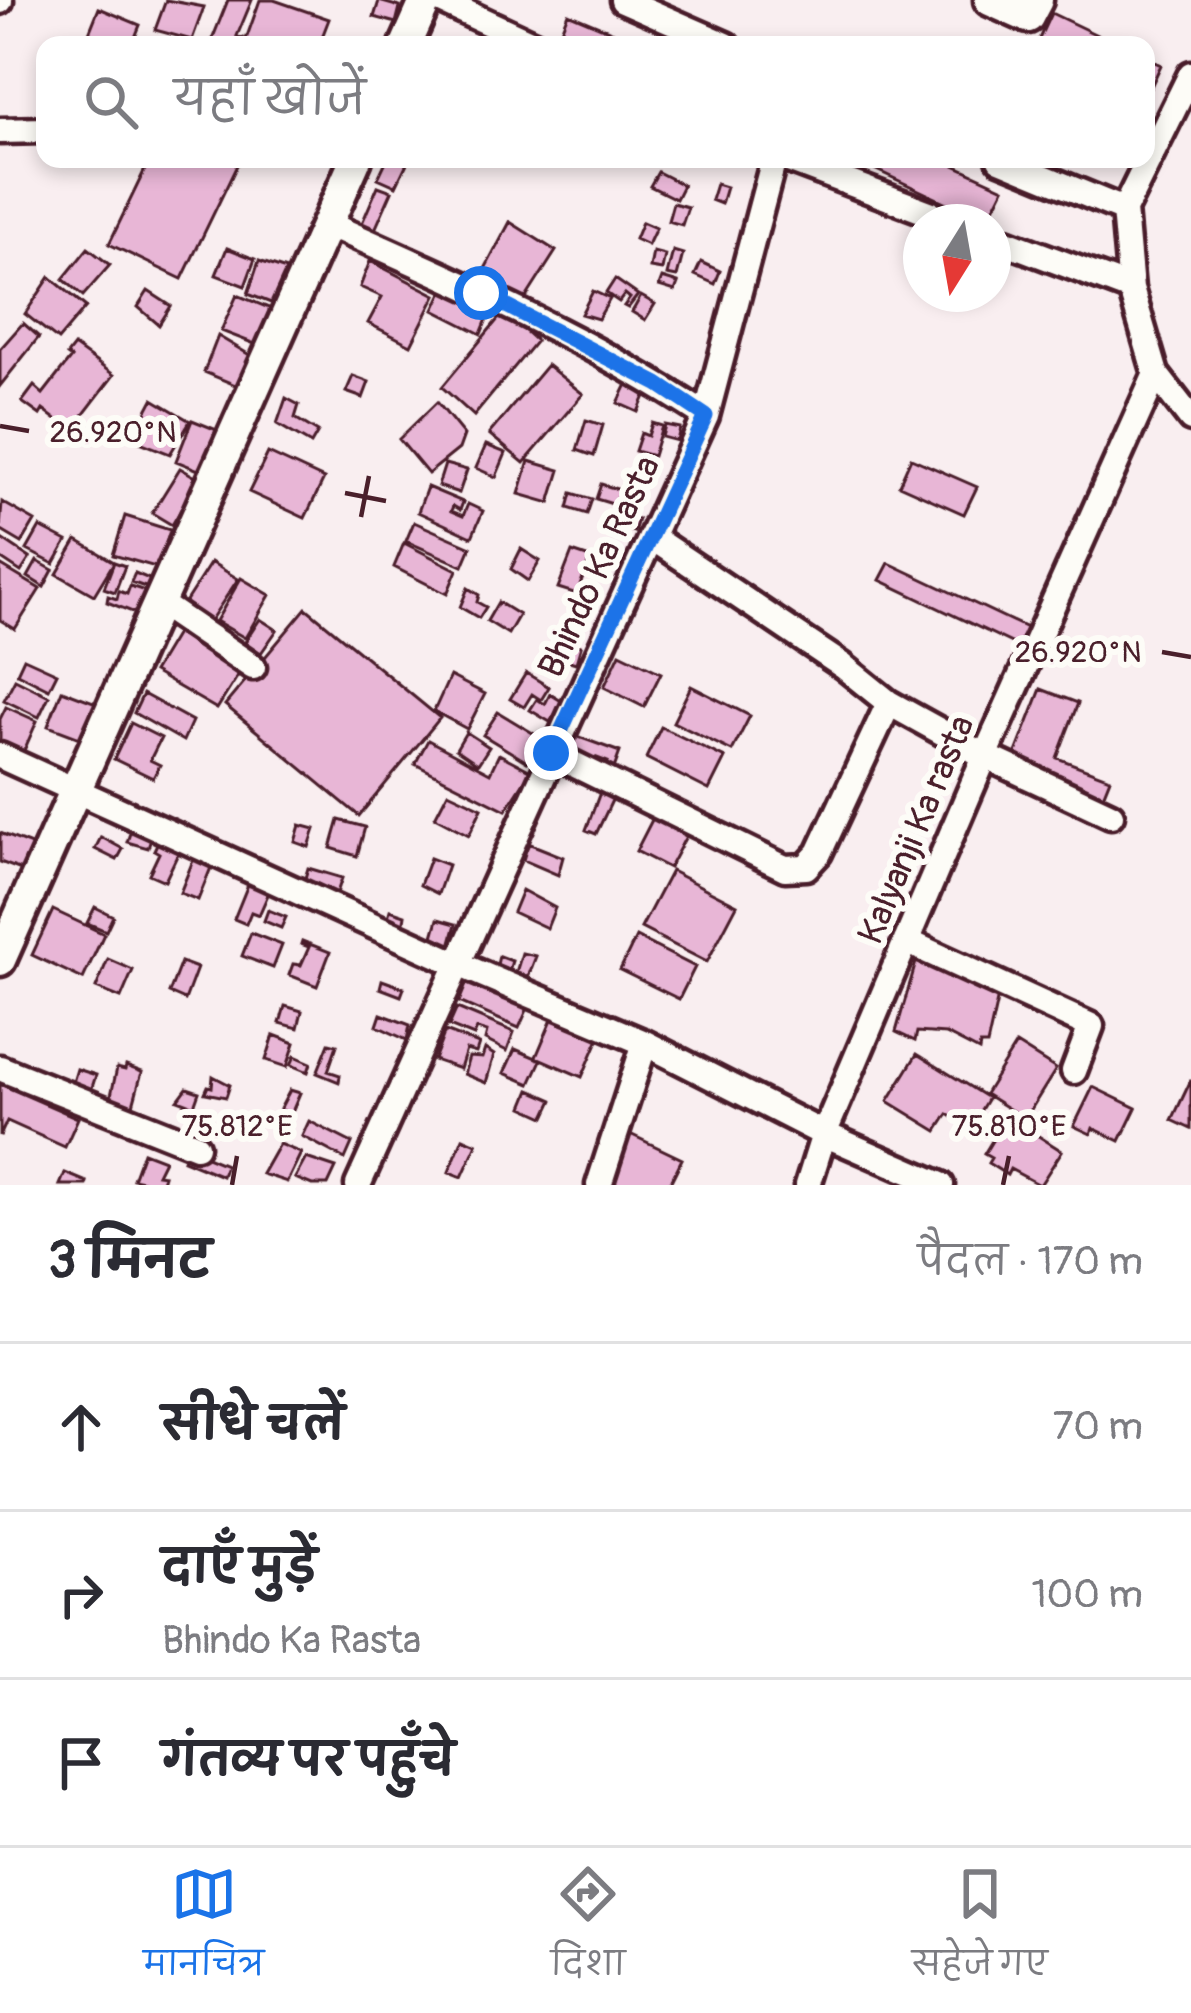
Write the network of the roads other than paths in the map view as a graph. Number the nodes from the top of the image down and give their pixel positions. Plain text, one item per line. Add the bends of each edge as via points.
1 (426, 0) edge
2 (439, 0) edge
3 (623, 0) edge
4 (990, 0) edge
5 (1037, 0) edge
6 (410, 36) edge
7 (517, 36) edge
8 (706, 36) edge
9 (1191, 74) edge
10 (36, 130) edge
11 (0, 131) edge
12 (1155, 147) edge
13 (352, 168) edge
14 (772, 168) edge
15 (810, 168) edge
16 (1022, 168) edge
17 (1145, 168) edge
18 (905, 204) edge
19 (1124, 210) junction
20 (328, 224) junction
21 (1011, 244) edge
22 (1131, 289) junction
23 (1156, 374) junction
24 (706, 416) junction
25 (1191, 419) edge
26 (651, 537) junction
27 (159, 604) junction
28 (253, 667) dead end
29 (889, 703) junction
30 (551, 753) junction
31 (0, 756) edge
32 (985, 756) junction
33 (77, 790) junction
34 (1111, 814) dead end
35 (906, 940) junction
36 (0, 960) edge
37 (458, 964) junction
38 (645, 1043) junction
39 (0, 1068) edge
40 (1074, 1071) dead end
41 (824, 1134) junction
42 (196, 1146) dead end
43 (358, 1185) edge
44 (599, 1185) edge
45 (808, 1185) edge
46 (941, 1185) edge

1 - 6 street
2 - 7 street
3 - 8 street
4 - 5 street via 1028,17
9 - 12 street
10 - 11 street
13 - 20 street
14 - 24 street, Bhindo Ka Rasta
15 - 18 street
16 - 19 street
17 - 19 street
19 - 22 street
20 - 24 street via 481,293
20 - 27 street
21 - 22 street
22 - 23 street
23 - 25 street
23 - 32 street, Kalyanji Ka rasta
24 - 26 street, Bhindo Ka Rasta
26 - 29 street
26 - 30 street, Bhindo Ka Rasta
27 - 28 street
27 - 33 street
29 - 30 street via 806,867 785,868
29 - 32 street
30 - 37 street, Bhindo Ka Rasta
31 - 33 street
32 - 34 street
32 - 35 street, Kalyanji Ka rasta
33 - 36 street
33 - 37 street
35 - 40 street via 1091,1026
35 - 41 street, Kalyanji Ka rasta
37 - 38 street
37 - 43 street, Bhindo Ka Rasta
38 - 41 street
38 - 44 street
39 - 42 street
41 - 45 street, Kalyanji Ka rasta
41 - 46 street

